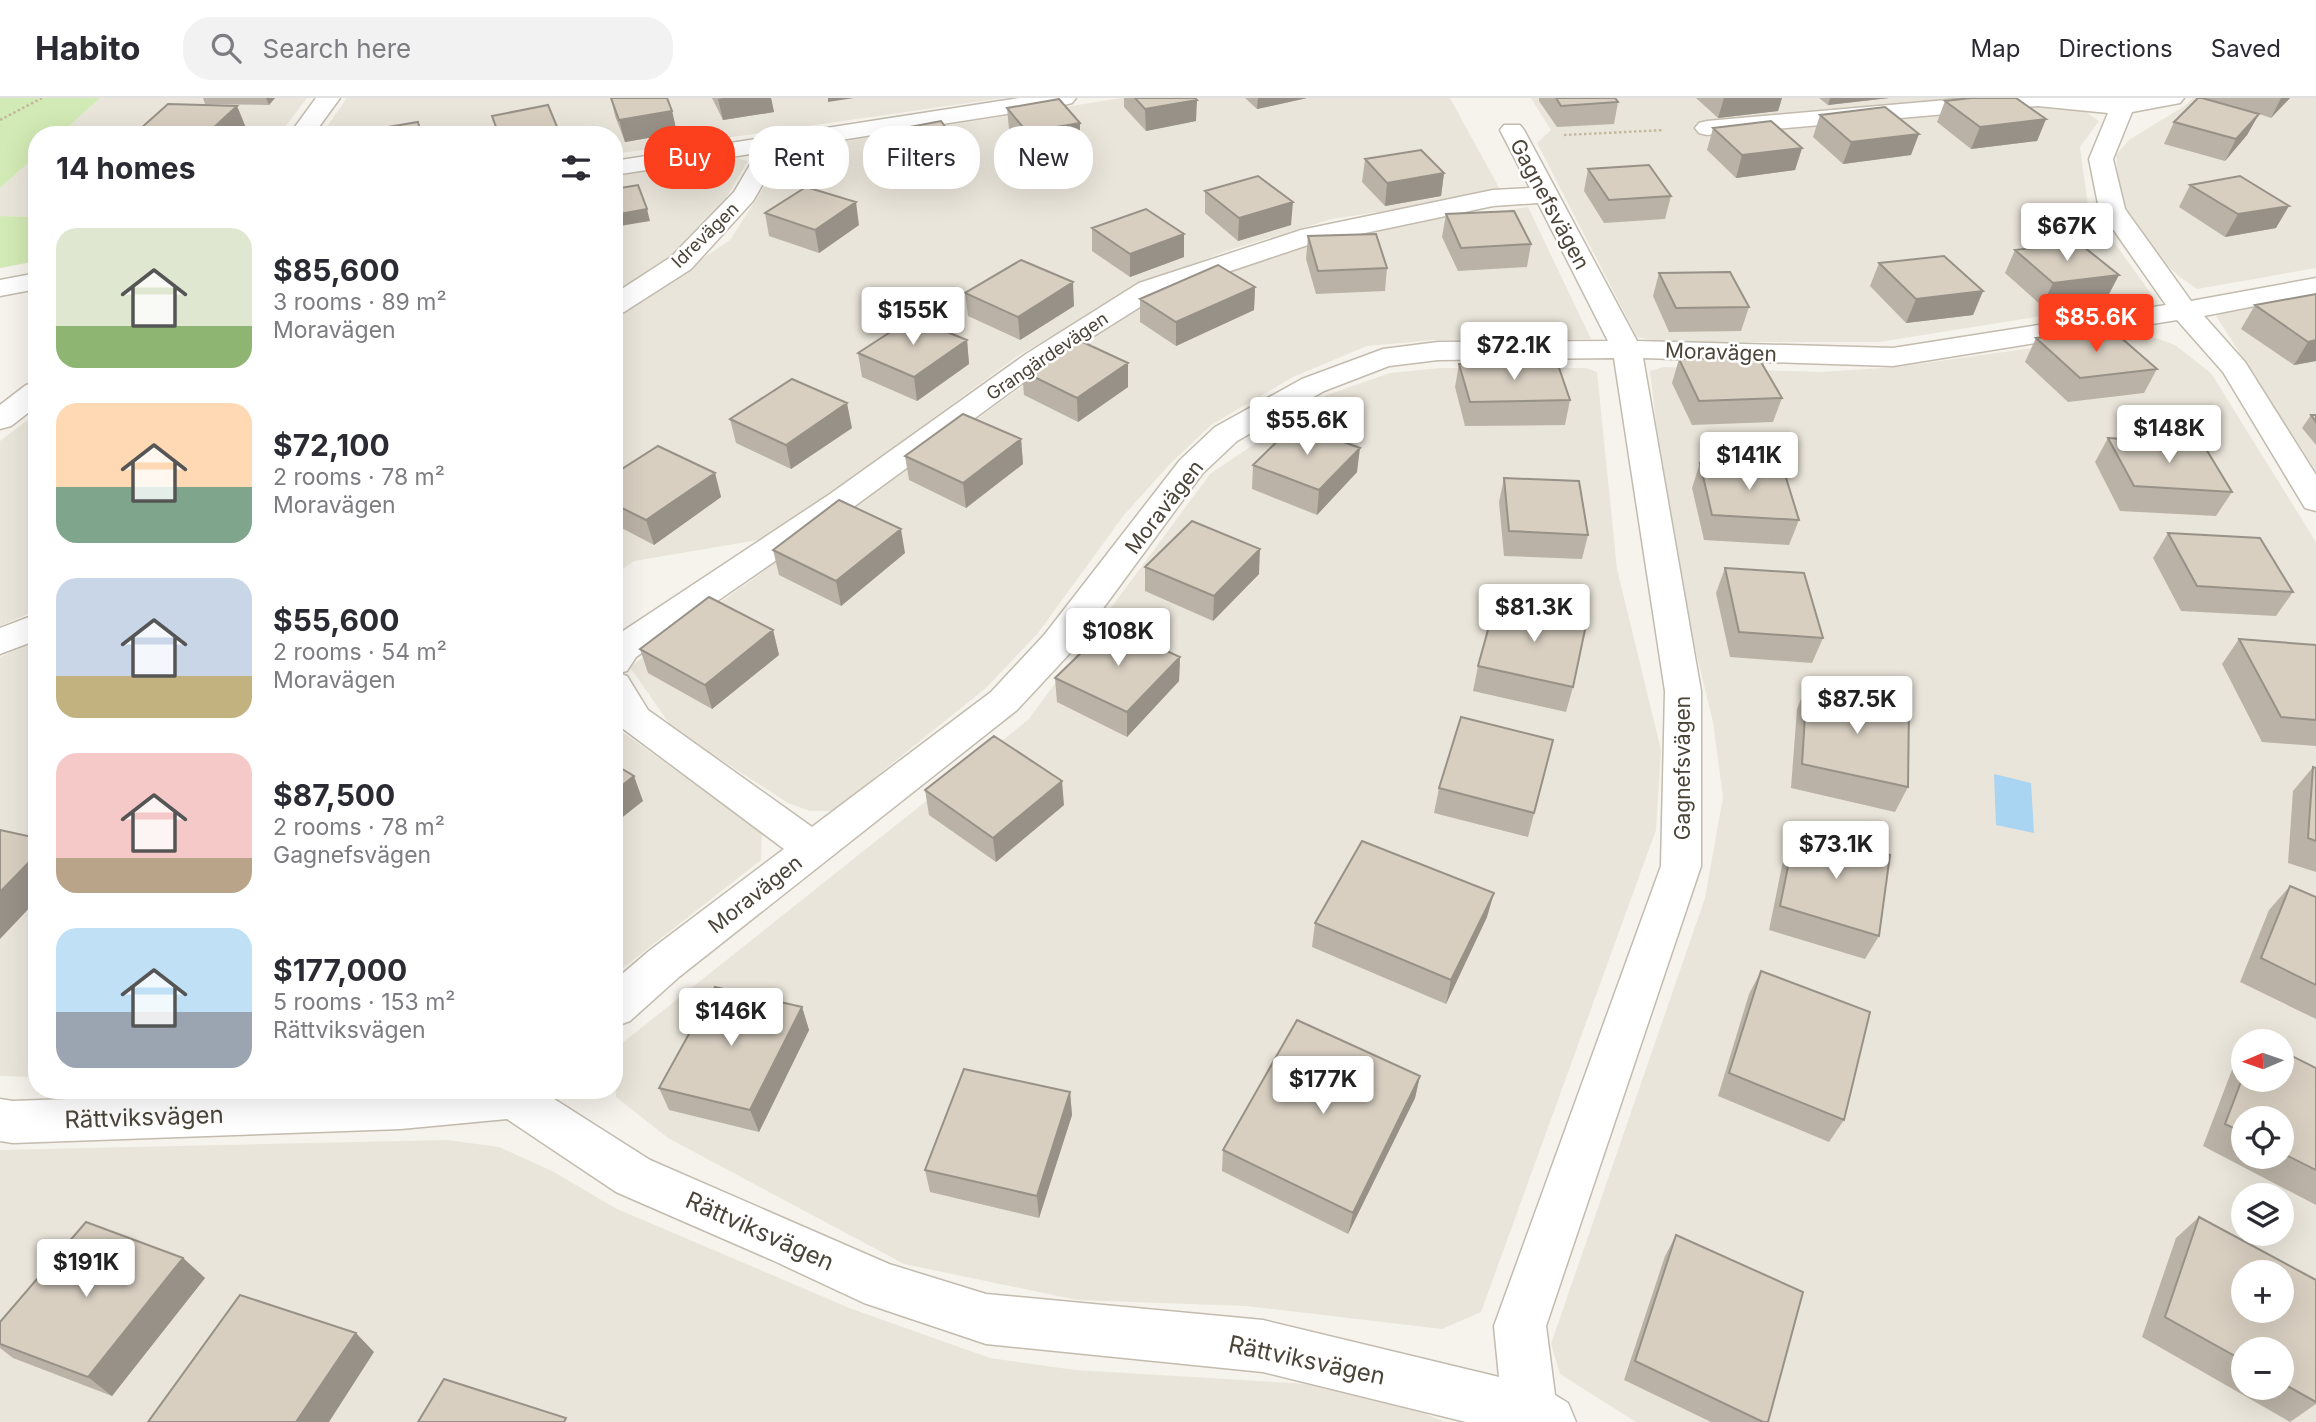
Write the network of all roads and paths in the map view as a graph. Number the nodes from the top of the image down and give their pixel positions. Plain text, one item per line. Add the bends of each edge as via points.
1 (42, 98) edge
2 (328, 98) edge
3 (1064, 98) edge
4 (2172, 98) edge
5 (2122, 107) junction
6 (0, 120) edge
7 (308, 126) edge
8 (1707, 128) dead end
9 (1511, 130) dead end
10 (1620, 131) edge
11 (849, 132) edge
12 (1563, 135) edge
13 (749, 148) edge
14 (623, 167) edge
15 (749, 187) edge
16 (1545, 195) junction
17 (28, 283) edge
18 (2316, 286) edge
19 (0, 288) edge
20 (623, 300) edge
21 (2184, 311) junction
22 (1627, 349) junction
23 (28, 398) edge
24 (0, 420) edge
25 (2316, 500) edge
26 (28, 630) edge
27 (0, 642) edge
28 (623, 648) edge
29 (623, 700) edge
30 (813, 849) junction
31 (623, 1000) edge
32 (476, 1099) edge
33 (525, 1099) edge
34 (0, 1120) edge
35 (1536, 1418) edge

1 - 6 path
2 - 7 street
3 - 11 street
4 - 5 street
5 - 8 street via 2038,99
5 - 21 street via 2101,159 2112,209
9 - 16 street, Gagnefsvägen
10 - 12 path
13 - 14 street
15 - 20 street, Idrevägen via 681,263
16 - 22 street, Gagnefsvägen
16 - 28 street, Grangärdevägen via 1493,198 1301,238 1149,289 1036,360 841,501
17 - 19 street
18 - 21 street, Moravägen
21 - 22 street, Moravägen via 1893,357
21 - 25 street via 2235,368
22 - 30 street, Moravägen via 1438,351 1384,358 1313,385 1226,434 1191,467 1058,643 1004,701
22 - 35 street, Gagnefsvägen via 1682,691 1681,866 1520,1326
23 - 24 street
26 - 27 street
29 - 30 street via 635,719
30 - 31 street, Moravägen
32 - 34 street, Rättviksvägen via 401,1108
33 - 35 street, Rättviksvägen via 633,1175 882,1286 986,1319 1263,1346

